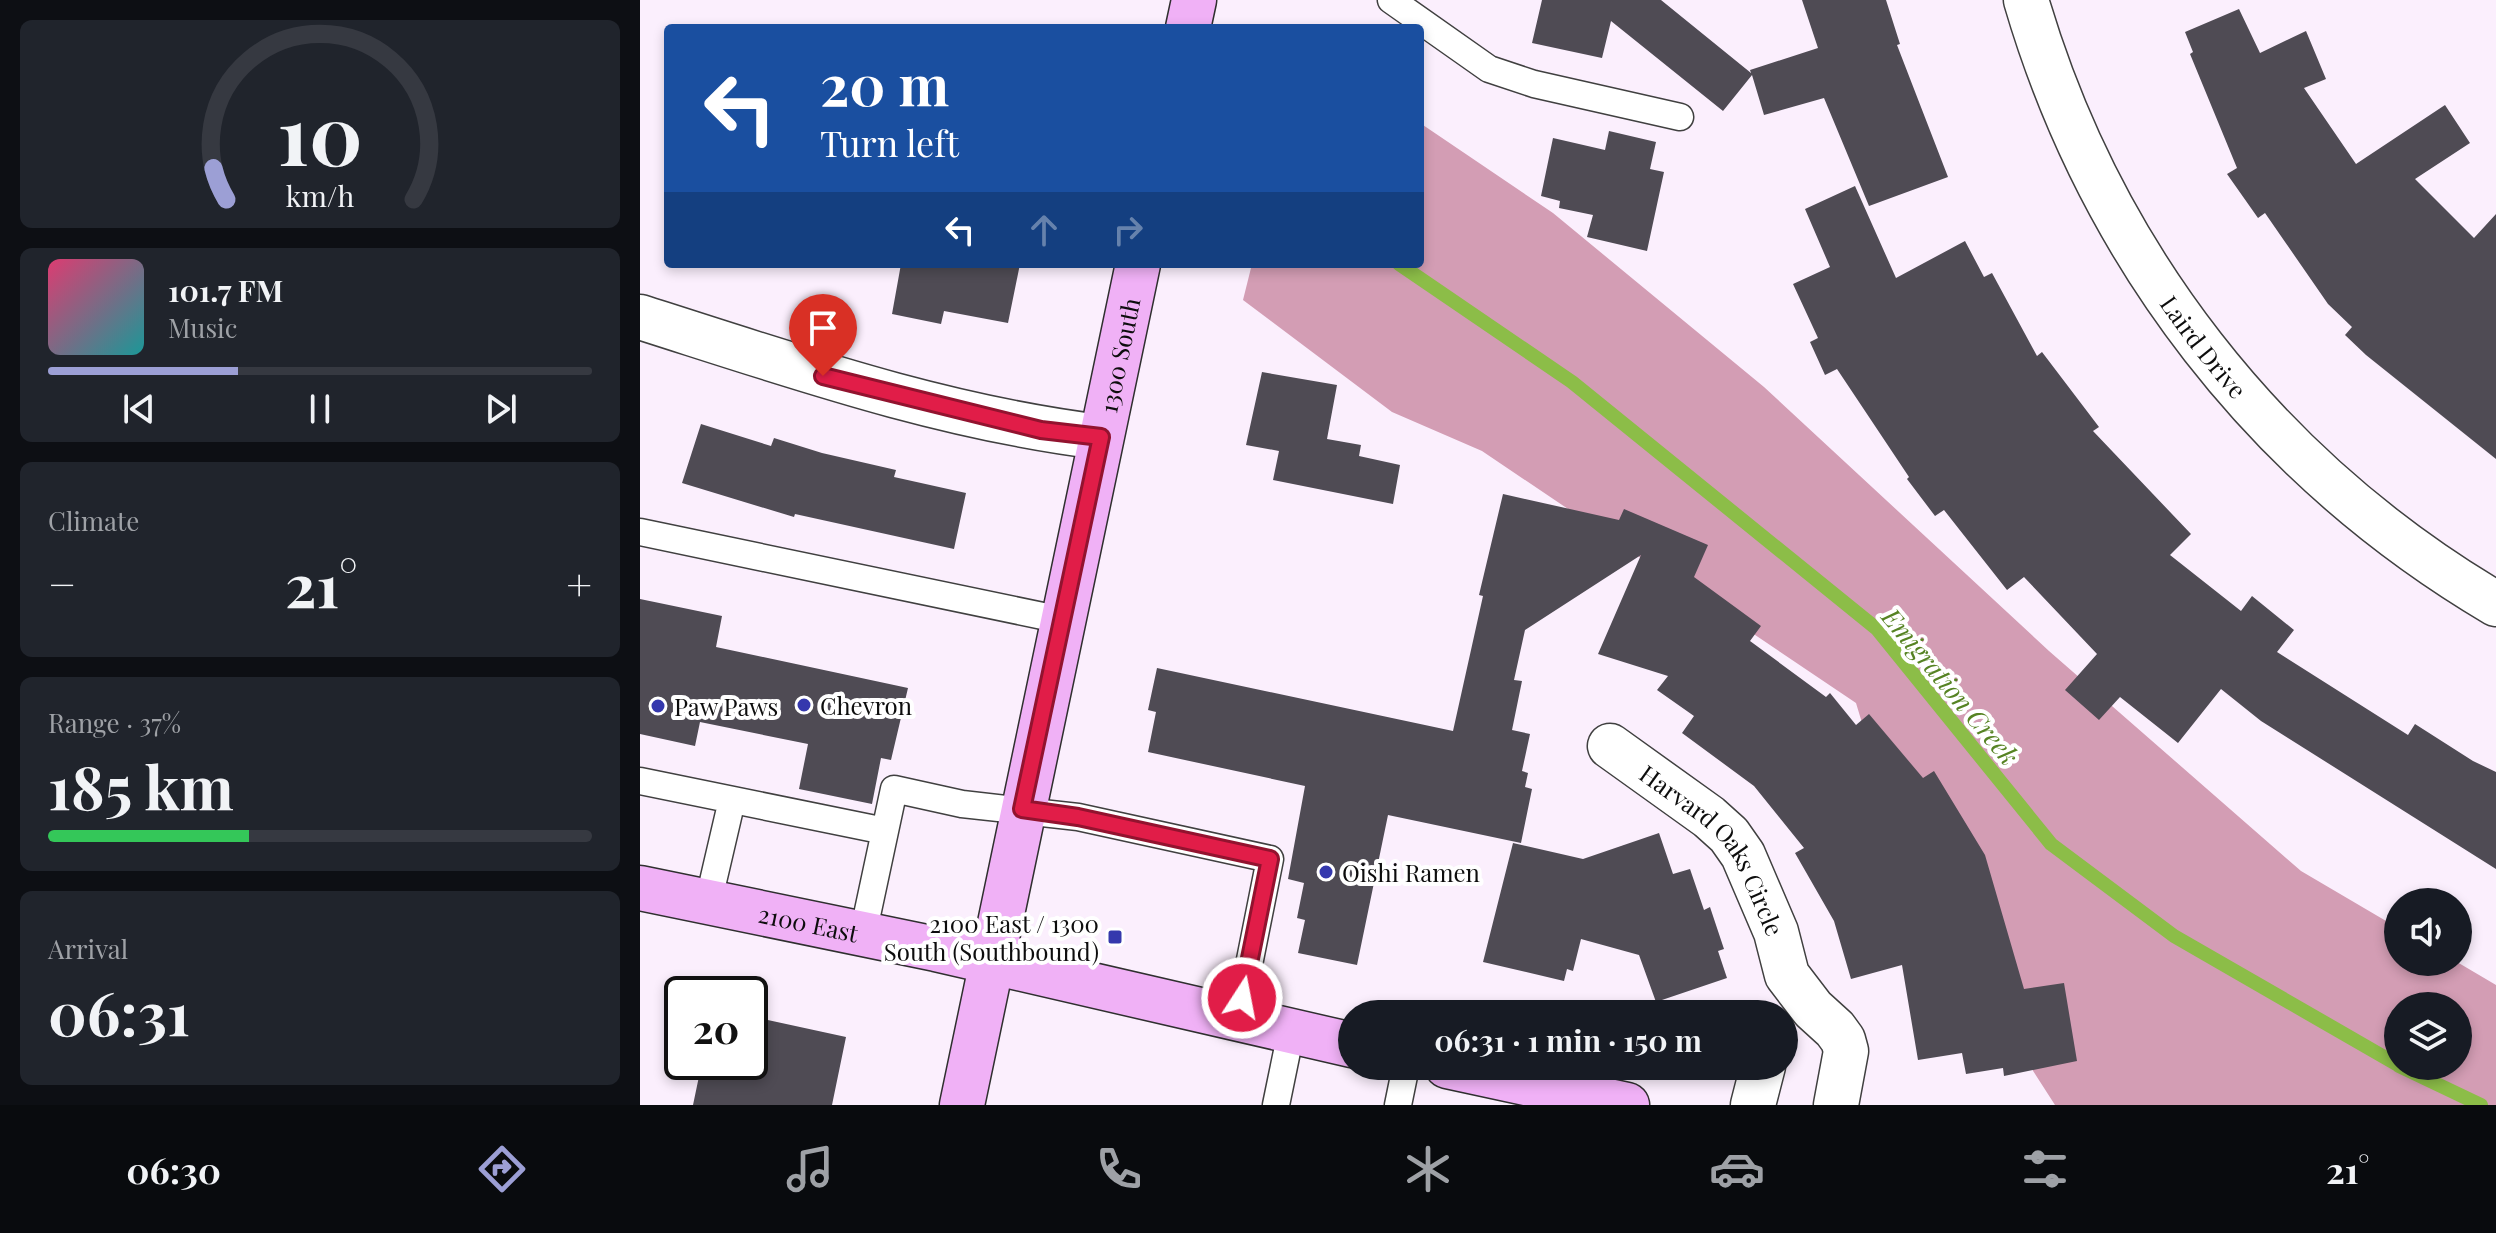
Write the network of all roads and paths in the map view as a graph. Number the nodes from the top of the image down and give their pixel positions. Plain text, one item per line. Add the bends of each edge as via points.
1 (1194, 0) edge
2 (1391, 0) edge
3 (2026, 0) edge
4 (1189, 24) edge
5 (1680, 117) dead end
6 (1137, 268) edge
7 (640, 317) edge
8 (1101, 437) junction
9 (640, 532) edge
10 (2496, 604) edge
11 (1062, 620) junction
12 (1610, 746) dead end
13 (640, 781) edge
14 (732, 800) junction
15 (1022, 809) junction
16 (885, 831) junction
17 (640, 888) edge
18 (708, 903) junction
19 (863, 934) junction
20 (991, 962) junction
21 (1782, 995) edge
22 (1238, 1020) junction
23 (1291, 1032) junction
24 (1338, 1042) edge
25 (1403, 1080) edge
26 (1512, 1080) edge
27 (1759, 1080) edge
28 (962, 1105) edge
29 (1276, 1105) edge
30 (1398, 1105) edge
31 (1627, 1105) edge
32 (1753, 1105) edge
33 (1836, 1105) edge

1 - 4 street
2 - 5 lane via 1489,69
3 - 10 street, Laird Drive via 2084,157 2137,254 2193,335 2240,394 2331,486 2441,571
6 - 8 street, 1300 South
7 - 8 street via 853,385 1041,430
8 - 11 street, 1300 South
9 - 11 lane
11 - 15 street, 1300 South
12 - 21 street, Harvard Oaks Circle via 1729,835 1776,932
13 - 14 lane
14 - 16 lane
14 - 18 lane
15 - 16 lane via 962,804 894,789
15 - 20 street, 1300 South
15 - 22 lane via 1270,859
16 - 19 lane
17 - 18 street, 2100 East
18 - 19 street, 2100 East
19 - 20 street, 2100 East
20 - 22 street, 2100 East
20 - 28 street, 1300 South
21 - 33 street, Harvard Oaks Circle via 1813,1009 1843,1040 1846,1051
22 - 23 street, 2100 East
23 - 24 street, 2100 East
23 - 29 lane
25 - 30 lane
26 - 31 street
27 - 32 street

